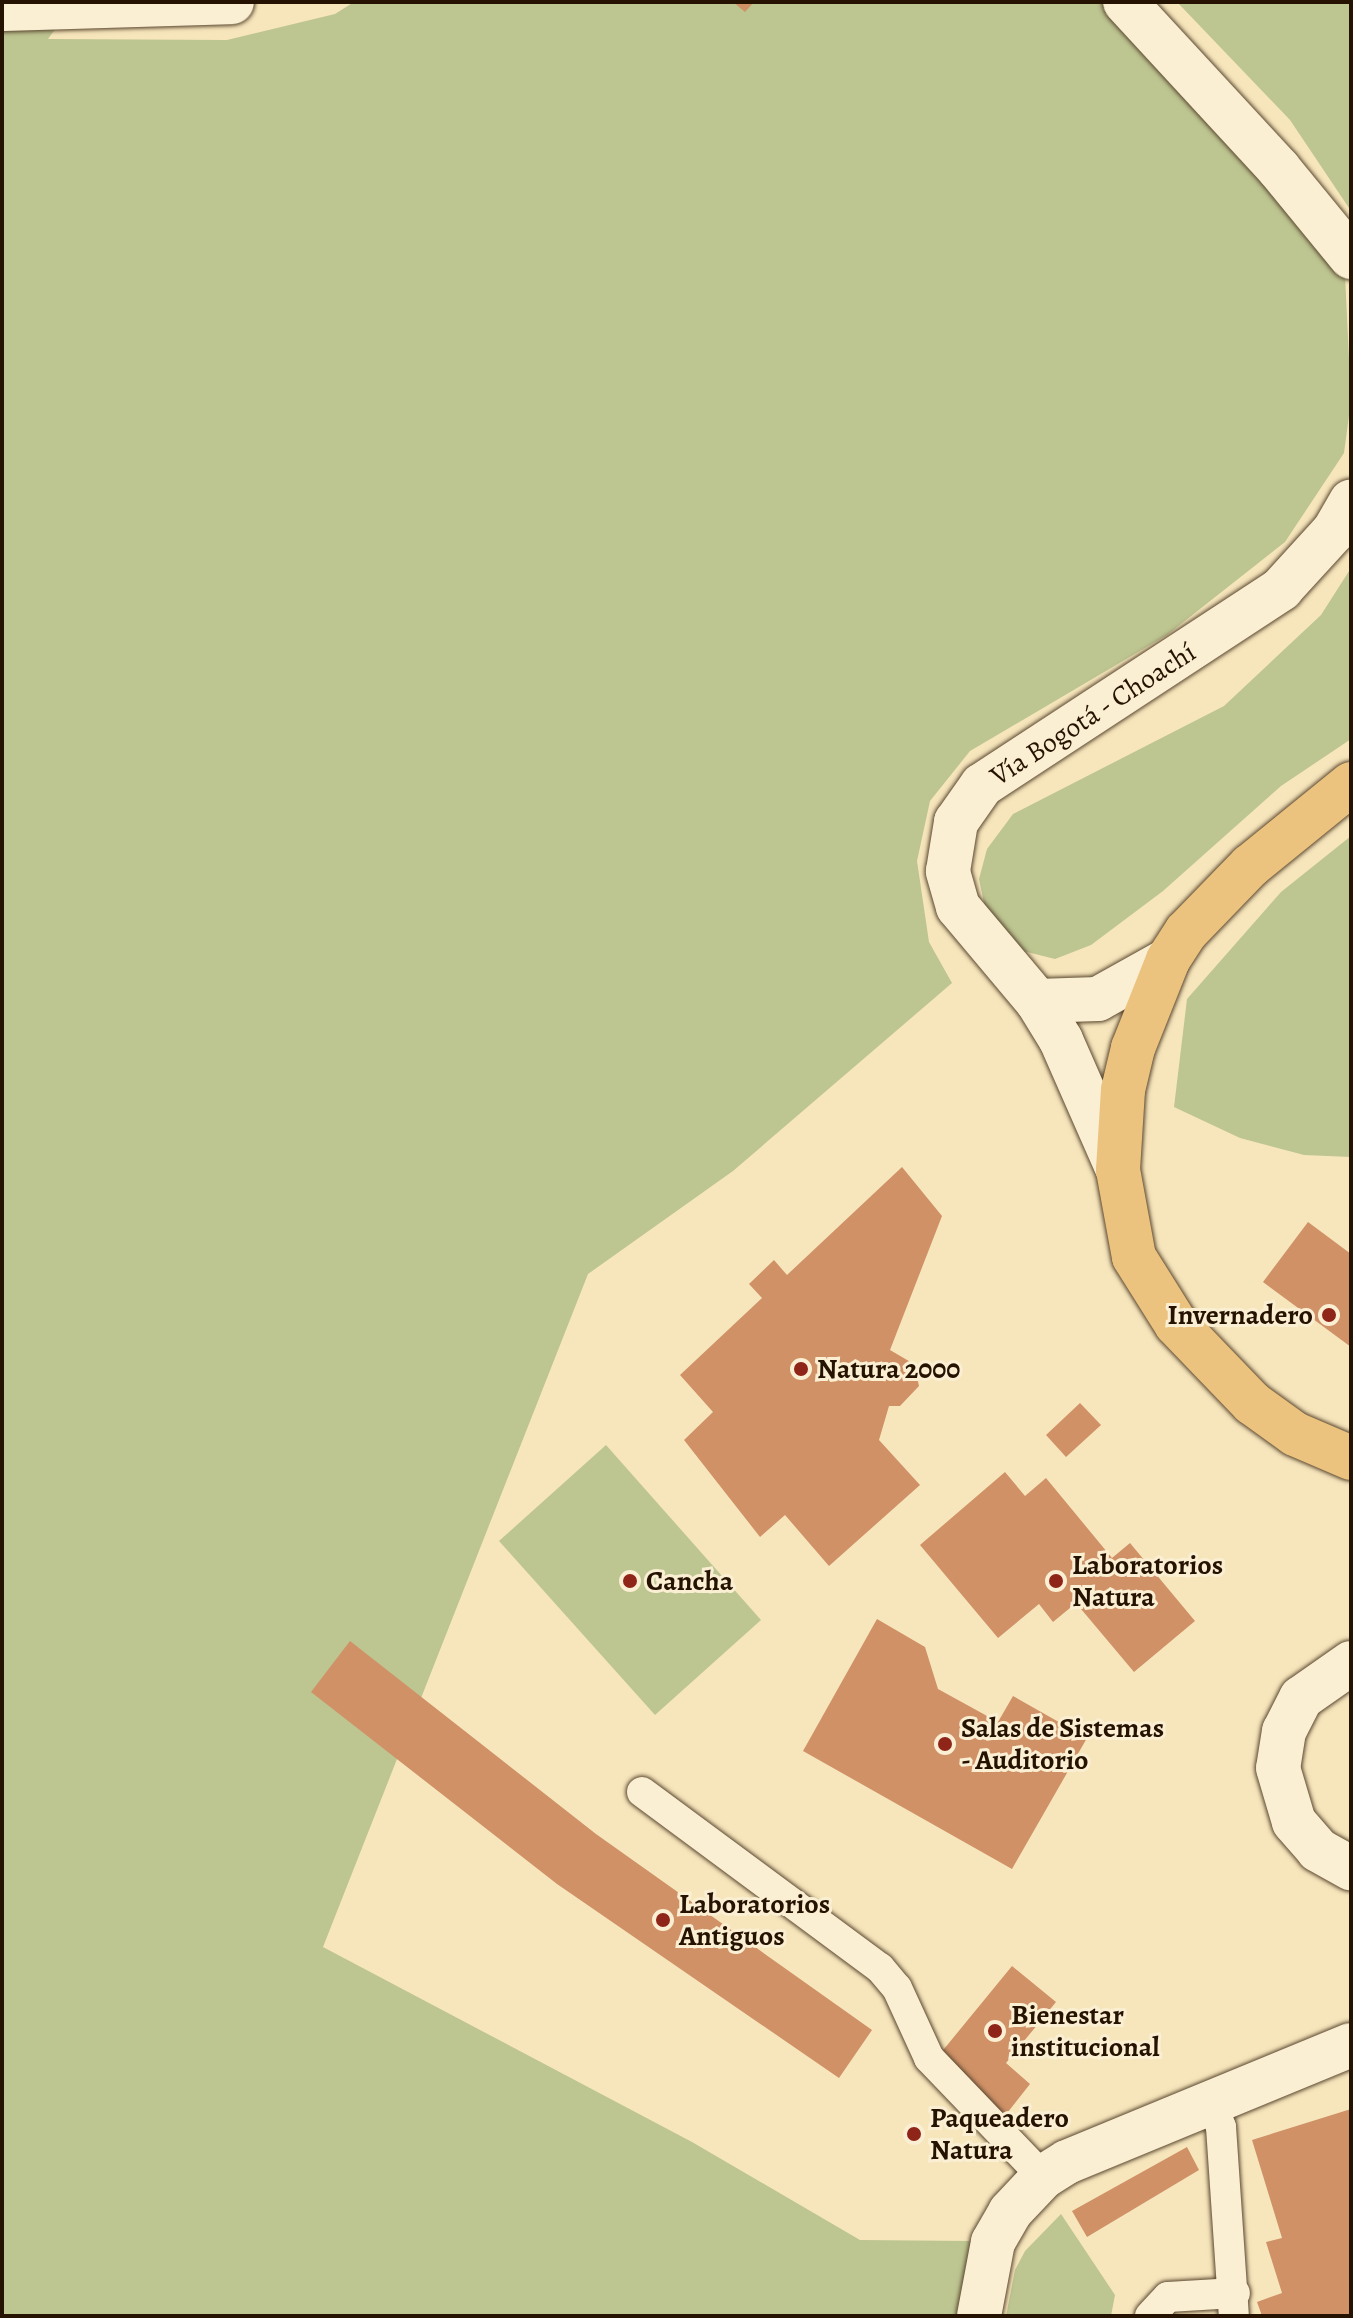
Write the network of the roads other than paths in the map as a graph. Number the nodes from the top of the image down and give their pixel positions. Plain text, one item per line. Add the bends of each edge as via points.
1 (232, 2) edge
2 (1125, 2) edge
3 (2, 9) edge
4 (1351, 257) edge
5 (1351, 502) edge
6 (1351, 784) edge
7 (1168, 960) junction
8 (1037, 1001) junction
9 (1118, 1170) junction
10 (1351, 1458) edge
11 (1351, 1663) edge
12 (642, 1792) dead end
13 (1351, 1868) edge
14 (1351, 2045) edge
15 (1211, 2101) junction
16 (1043, 2177) junction
17 (1235, 2305) edge
18 (979, 2316) edge
19 (1150, 2316) edge

1 - 3 main road
2 - 4 main road via 1279,169
5 - 8 main road, Vía Bogotá - Choachí via 1334,531 1281,589 982,785 967,800 950,847 948,871 958,907
6 - 7 main road via 1250,866 1186,932
7 - 8 main road via 1098,999
7 - 9 main road via 1133,1048 1123,1090
8 - 9 main road, Vía Bogotá - Choachí via 1081,1078
9 - 10 main road via 1134,1257 1176,1324 1252,1403 1295,1434
11 - 13 main road via 1321,1679 1301,1698 1284,1731 1278,1768 1294,1822 1318,1850
12 - 16 lane via 880,1968 897,1988 929,2058
14 - 15 main road
15 - 16 main road
15 - 17 lane via 1221,2127
16 - 18 main road via 1010,2212 993,2242
17 - 19 lane via 1168,2297

